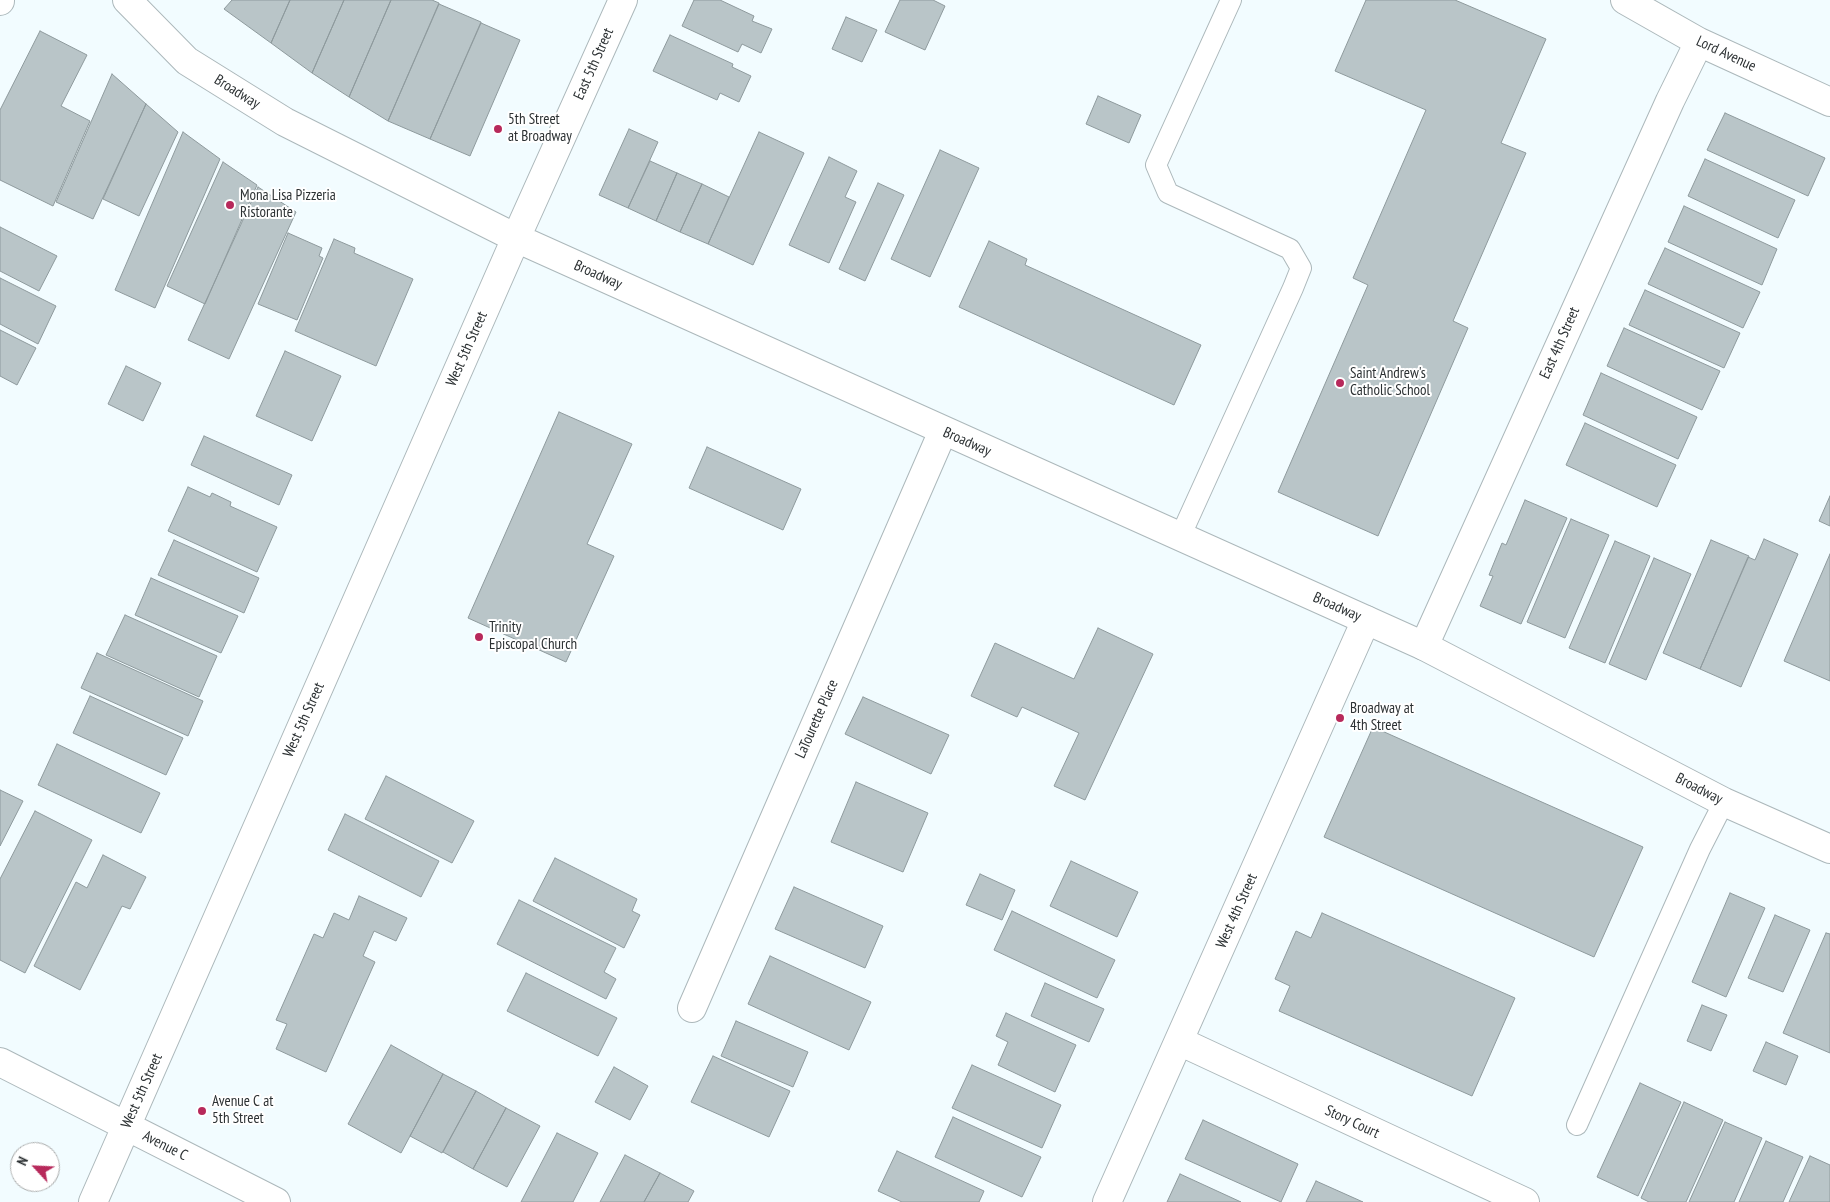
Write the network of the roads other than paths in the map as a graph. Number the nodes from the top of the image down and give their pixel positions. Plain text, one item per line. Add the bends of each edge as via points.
1 (128, 0) edge
2 (623, 0) edge
3 (1231, 0) edge
4 (1628, 0) edge
5 (1699, 42) junction
6 (1830, 102) edge
7 (516, 238) junction
8 (943, 431) junction
9 (1180, 537) junction
10 (1366, 620) junction
11 (1424, 646) junction
12 (1724, 802) junction
13 (1830, 849) edge
14 (692, 1008) dead end
15 (1179, 1041) junction
16 (0, 1062) edge
17 (1577, 1124) dead end
18 (126, 1126) junction
19 (93, 1202) edge
20 (276, 1202) edge
21 (1107, 1202) edge
22 (1525, 1202) edge

1 - 7 street, Broadway via 188,61 285,122
2 - 7 street, East 5th Street
3 - 9 lane via 1156,165 1168,192 1290,249 1301,268
4 - 5 street, Lord Avenue
5 - 6 street, Lord Avenue
5 - 11 street, East 4th Street
7 - 8 street, Broadway
7 - 18 street, West 5th Street
8 - 9 street, Broadway
8 - 14 street, LaTourette Place
9 - 10 street, Broadway
10 - 11 street, Broadway
10 - 15 street, West 4th Street
11 - 12 street, Broadway
12 - 13 street, Broadway
12 - 17 lane
15 - 21 street, West 4th Street
15 - 22 street, Story Court
16 - 18 street, Avenue C
18 - 19 street, West 5th Street
18 - 20 street, Avenue C

